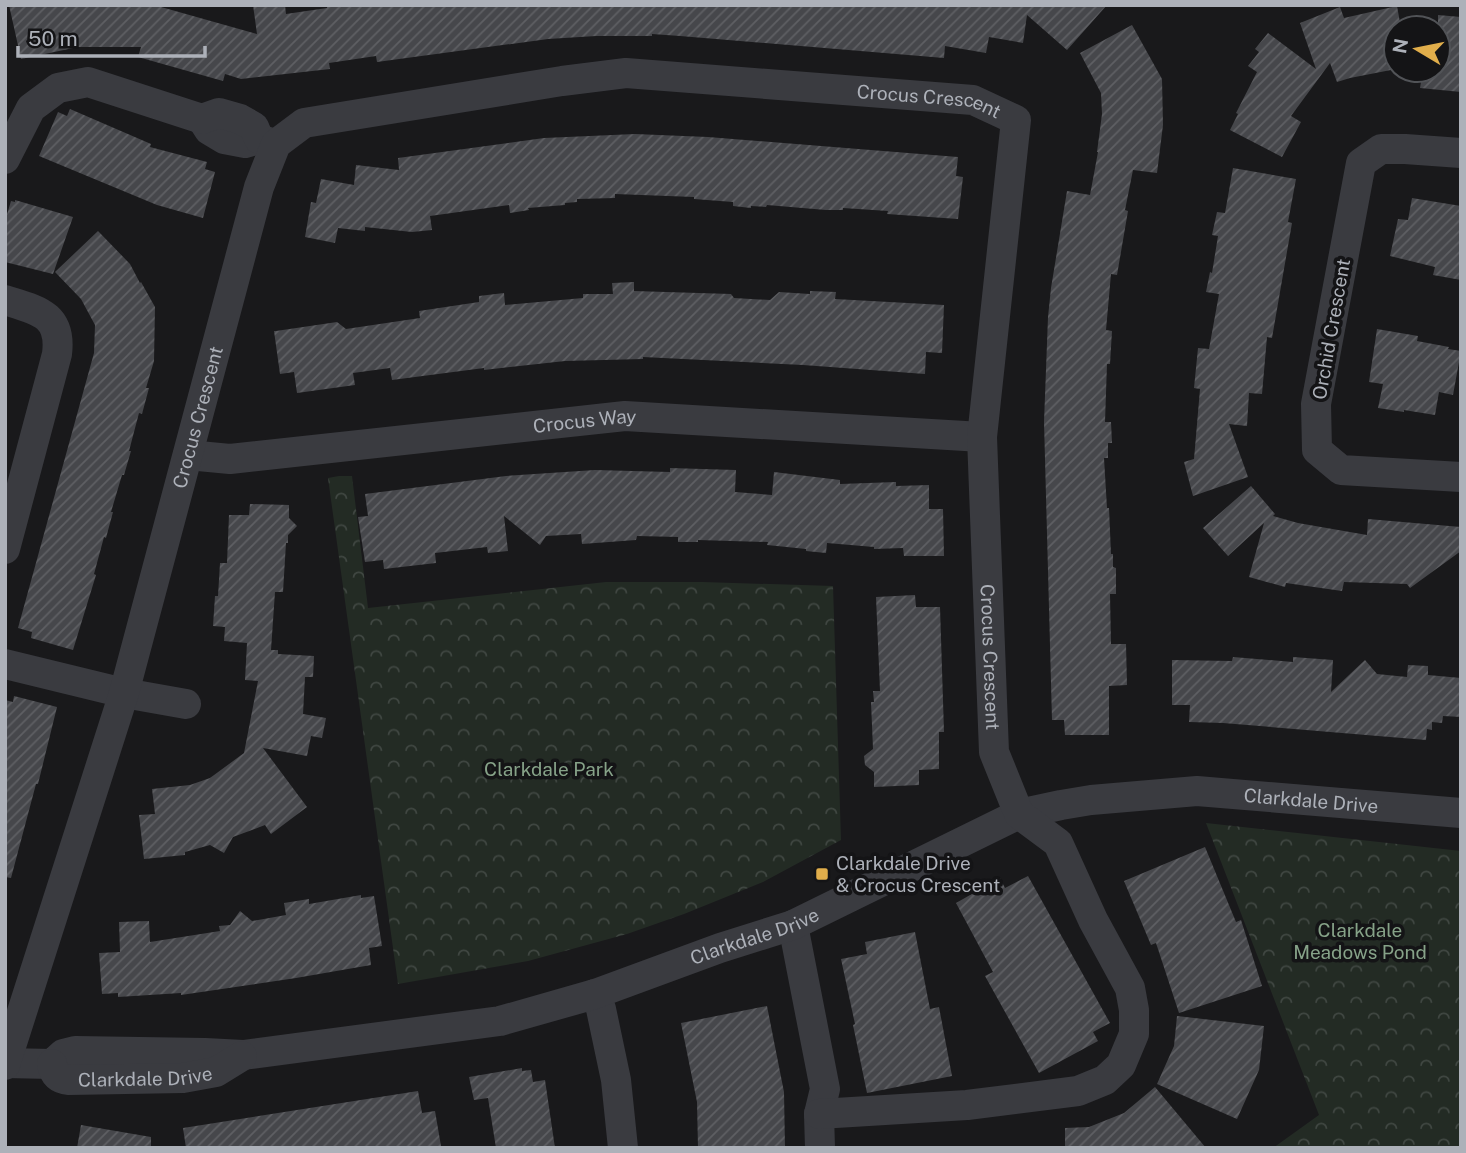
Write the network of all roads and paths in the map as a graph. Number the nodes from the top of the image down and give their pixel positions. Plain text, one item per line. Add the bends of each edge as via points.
1 (267, 141) junction
2 (1461, 153) edge
3 (5, 159) edge
4 (5, 300) edge
5 (982, 437) junction
6 (188, 455) junction
7 (1461, 477) edge
8 (5, 549) edge
9 (5, 664) edge
10 (124, 693) junction
11 (186, 704) dead end
12 (1461, 813) edge
13 (1019, 814) junction
14 (793, 925) junction
15 (595, 994) junction
16 (5, 1064) edge
17 (819, 1114) junction
18 (623, 1148) edge
19 (820, 1148) edge

1 - 3 street via 224,139 202,119 88,82 58,88 31,108
1 - 5 street, Crocus Crescent via 304,123 626,73 973,100 1016,120
1 - 6 street, Crocus Crescent
2 - 7 street, Orchid Crescent via 1381,149 1361,163 1316,404 1317,450 1341,470
4 - 8 street via 41,312 56,327 59,339
5 - 6 street, Crocus Way via 625,416 230,459
5 - 13 street, Crocus Crescent via 994,752
6 - 10 street, Crocus Crescent
9 - 10 street
10 - 11 street
10 - 16 street, Crocus Crescent
12 - 13 street, Clarkdale Drive via 1197,791 1091,800
13 - 14 street, Clarkdale Drive
13 - 17 street via 1058,843 1130,988 1134,1034 1121,1065 1105,1080 1078,1091 967,1105
14 - 15 street, Clarkdale Drive
14 - 17 street via 825,1089
15 - 16 street, Clarkdale Drive via 500,1021 243,1055 75,1051 62,1054 52,1064
15 - 18 street via 616,1080
17 - 19 street

